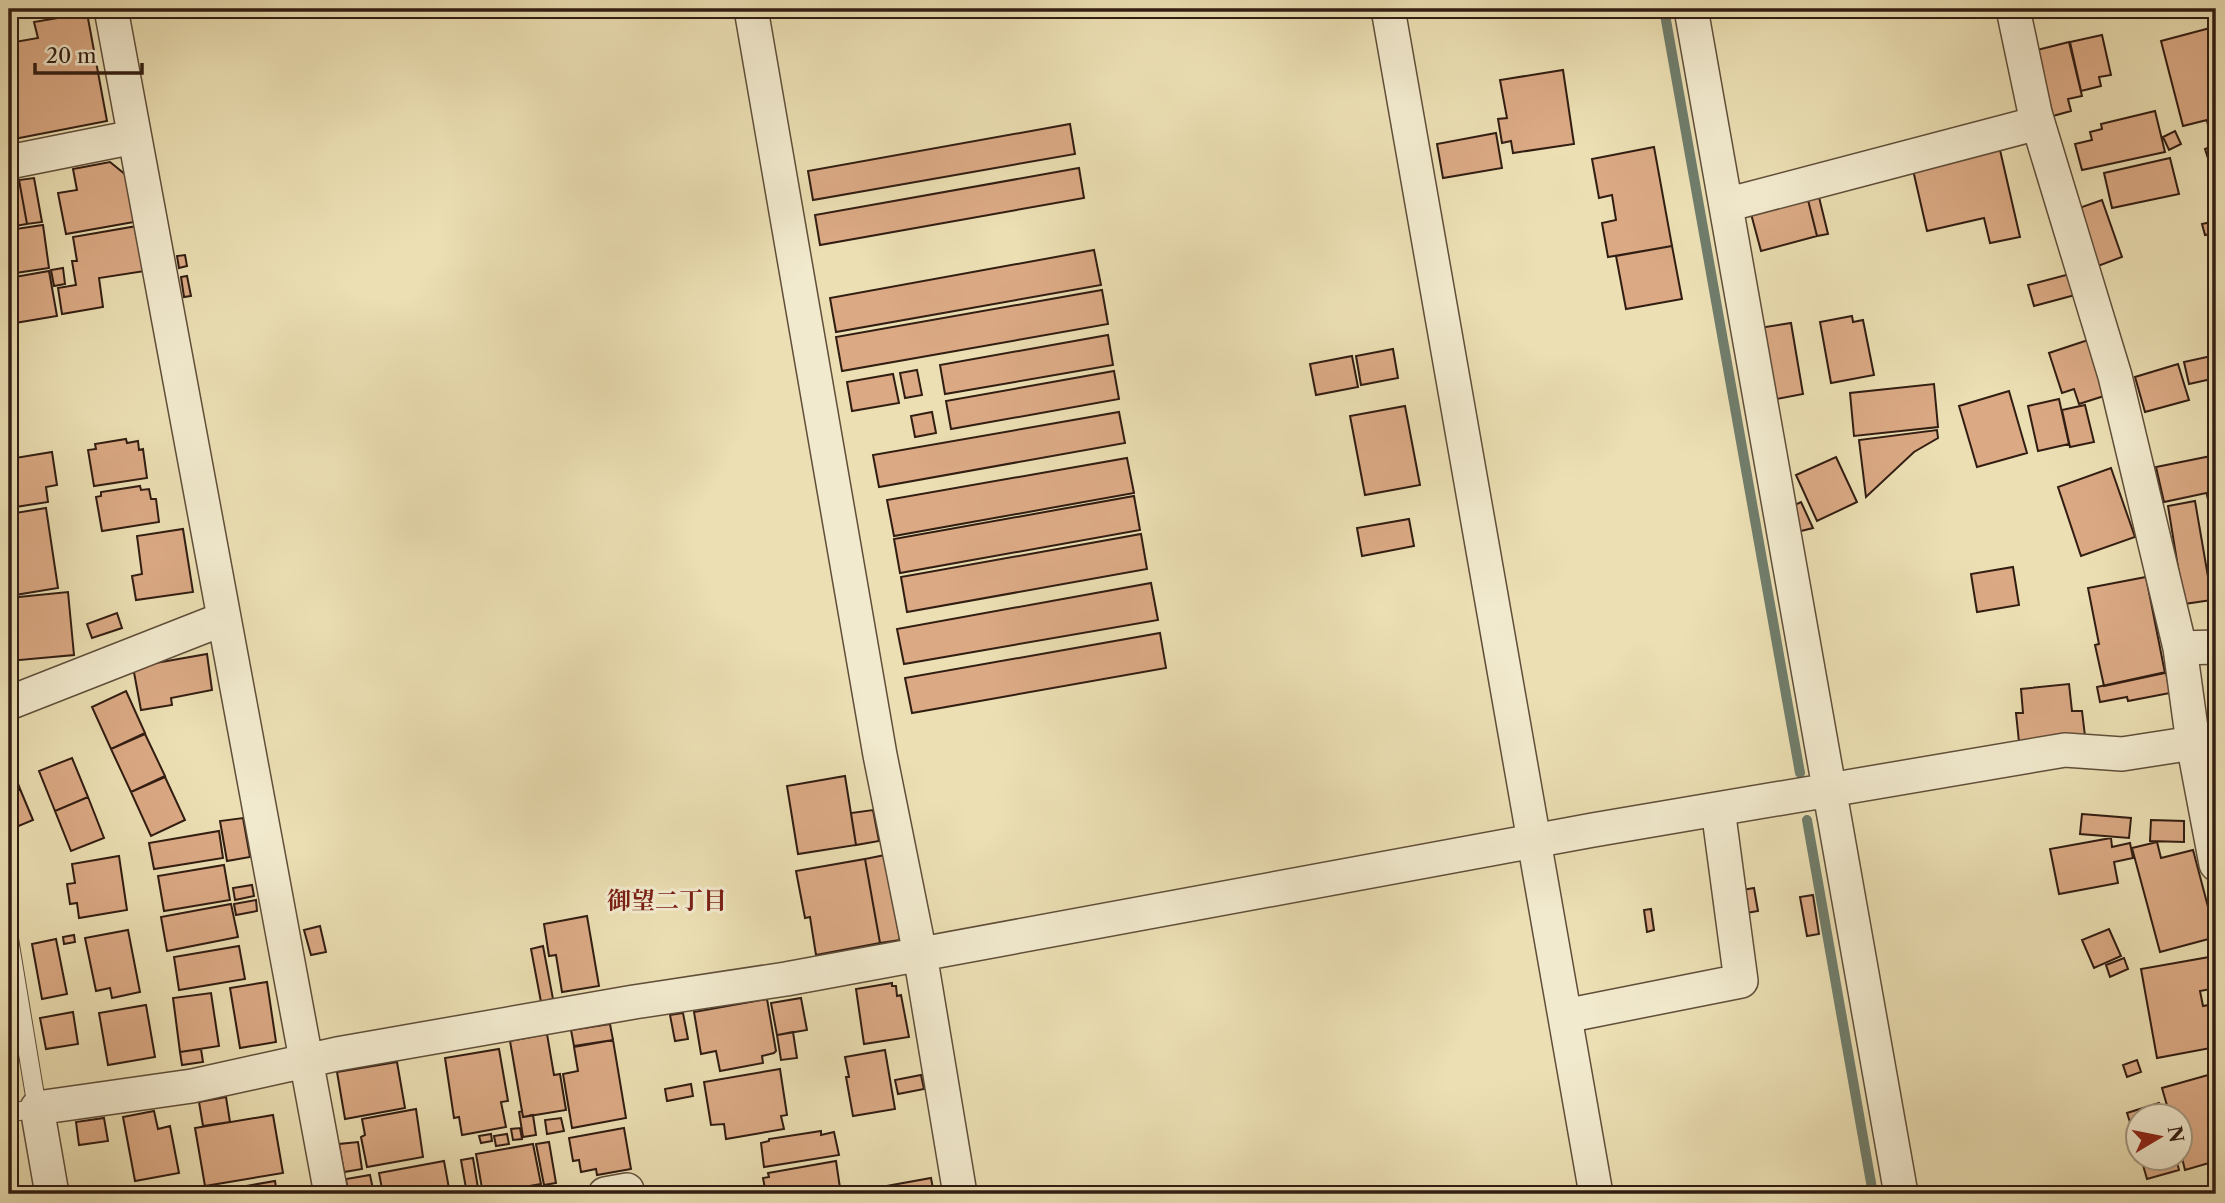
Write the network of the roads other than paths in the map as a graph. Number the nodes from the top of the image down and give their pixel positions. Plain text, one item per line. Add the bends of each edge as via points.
1 (111, 9) edge
2 (751, 9) edge
3 (1388, 9) edge
4 (1691, 9) edge
5 (2014, 9) edge
6 (2038, 123) junction
7 (134, 137) junction
8 (9, 162) edge
9 (1726, 205) junction
10 (223, 620) junction
11 (2216, 647) edge
12 (2180, 648) junction
13 (9, 703) edge
14 (2193, 743) junction
15 (1830, 790) junction
16 (1718, 809) junction
17 (1535, 842) junction
18 (2216, 864) edge
19 (9, 939) edge
20 (920, 954) junction
21 (1565, 1016) junction
22 (308, 1062) junction
23 (23, 1111) edge
24 (52, 1194) edge
25 (331, 1194) edge
26 (960, 1194) edge
27 (1596, 1194) edge
28 (1901, 1194) edge

1 - 7 street
2 - 20 street via 878,741
3 - 17 street
4 - 9 street
5 - 6 street
6 - 9 street
6 - 12 street via 2115,376
7 - 8 street
7 - 10 street
9 - 15 street
10 - 13 street
10 - 22 street
11 - 12 street
12 - 14 street
14 - 15 street via 2122,754 2065,750
14 - 18 street
15 - 16 street
15 - 28 street
16 - 17 street
16 - 21 street via 1741,981
17 - 20 street
17 - 21 street
19 - 23 lane
20 - 22 street
20 - 26 street
21 - 27 street
22 - 23 street via 192,1086
22 - 25 street
23 - 24 street

